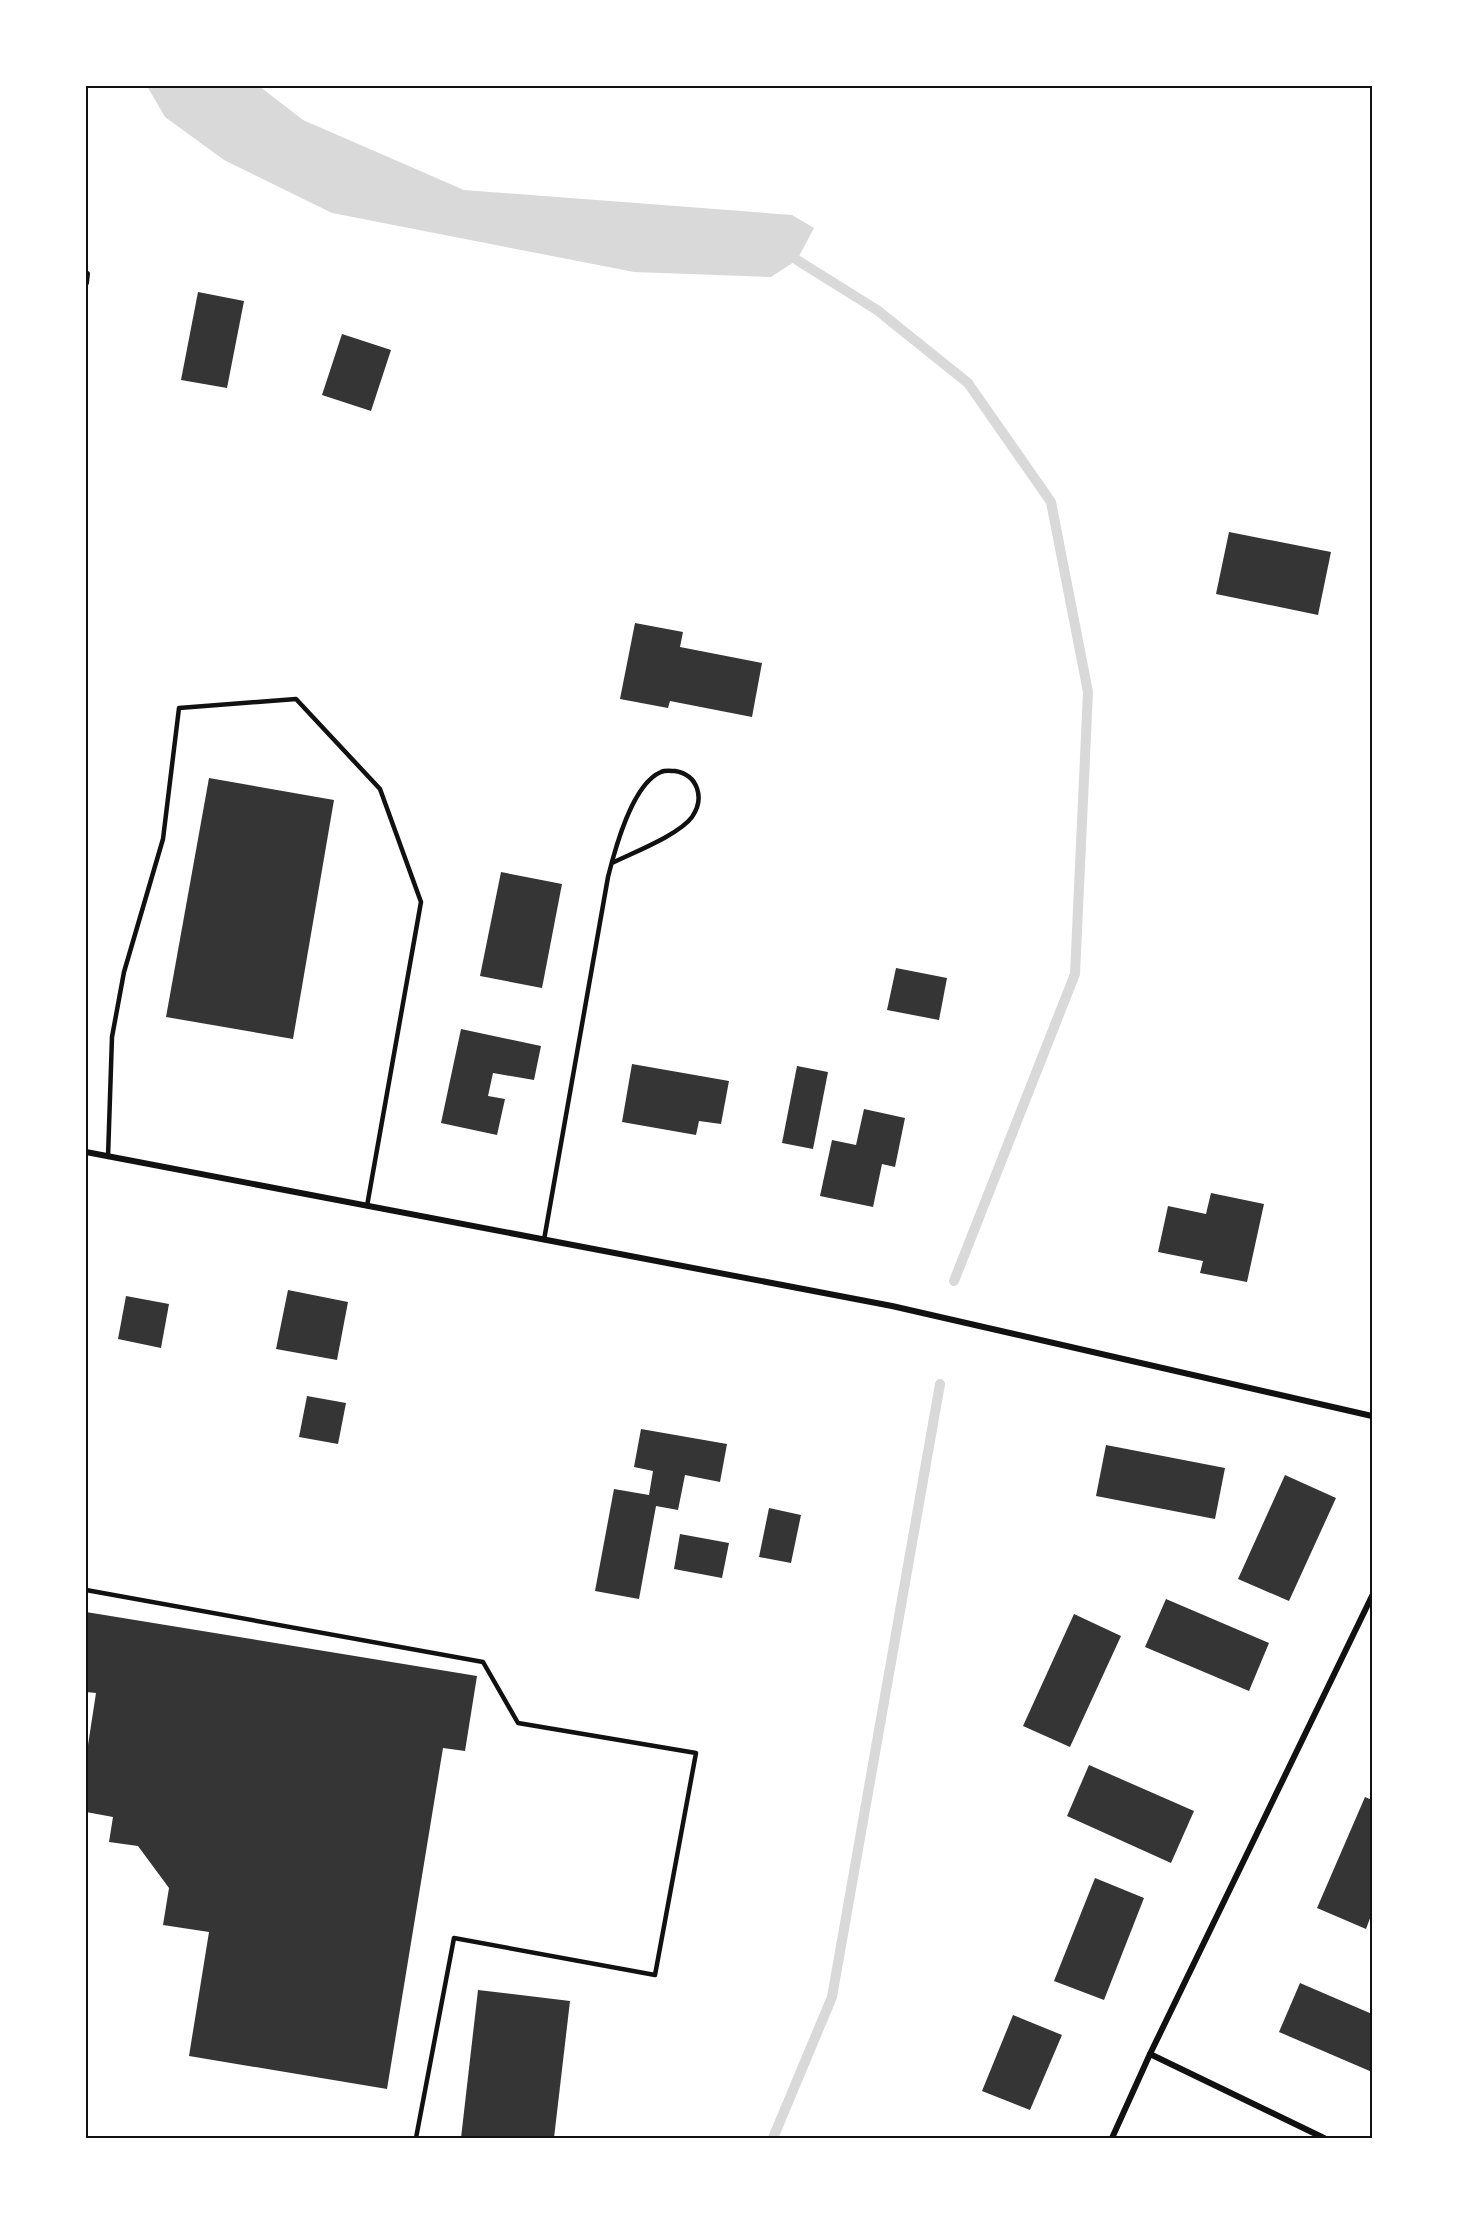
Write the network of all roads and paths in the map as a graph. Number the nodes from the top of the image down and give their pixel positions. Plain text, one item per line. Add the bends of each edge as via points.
1 (87, 274) dead end
2 (86, 283) edge
3 (612, 863) junction
4 (86, 1152) edge
5 (108, 1157) junction
6 (367, 1206) junction
7 (544, 1240) junction
8 (1372, 1416) edge
9 (86, 1590) edge
10 (1372, 1596) edge
11 (1150, 2054) junction
12 (416, 2139) edge
13 (1112, 2139) edge
14 (1324, 2139) edge

1 - 2 street
3 - 3 lane via 635,799 650,779 663,771 693,778 698,788 693,816 651,844
3 - 7 lane
4 - 5 street
5 - 6 street
5 - 6 lane via 112,1037 124,972 163,839 179,708 296,699 380,789 421,902
6 - 7 street
7 - 8 street via 892,1306
9 - 12 lane via 483,1662 518,1723 696,1753 655,1975 454,1938
10 - 11 street
11 - 13 street
11 - 14 street

